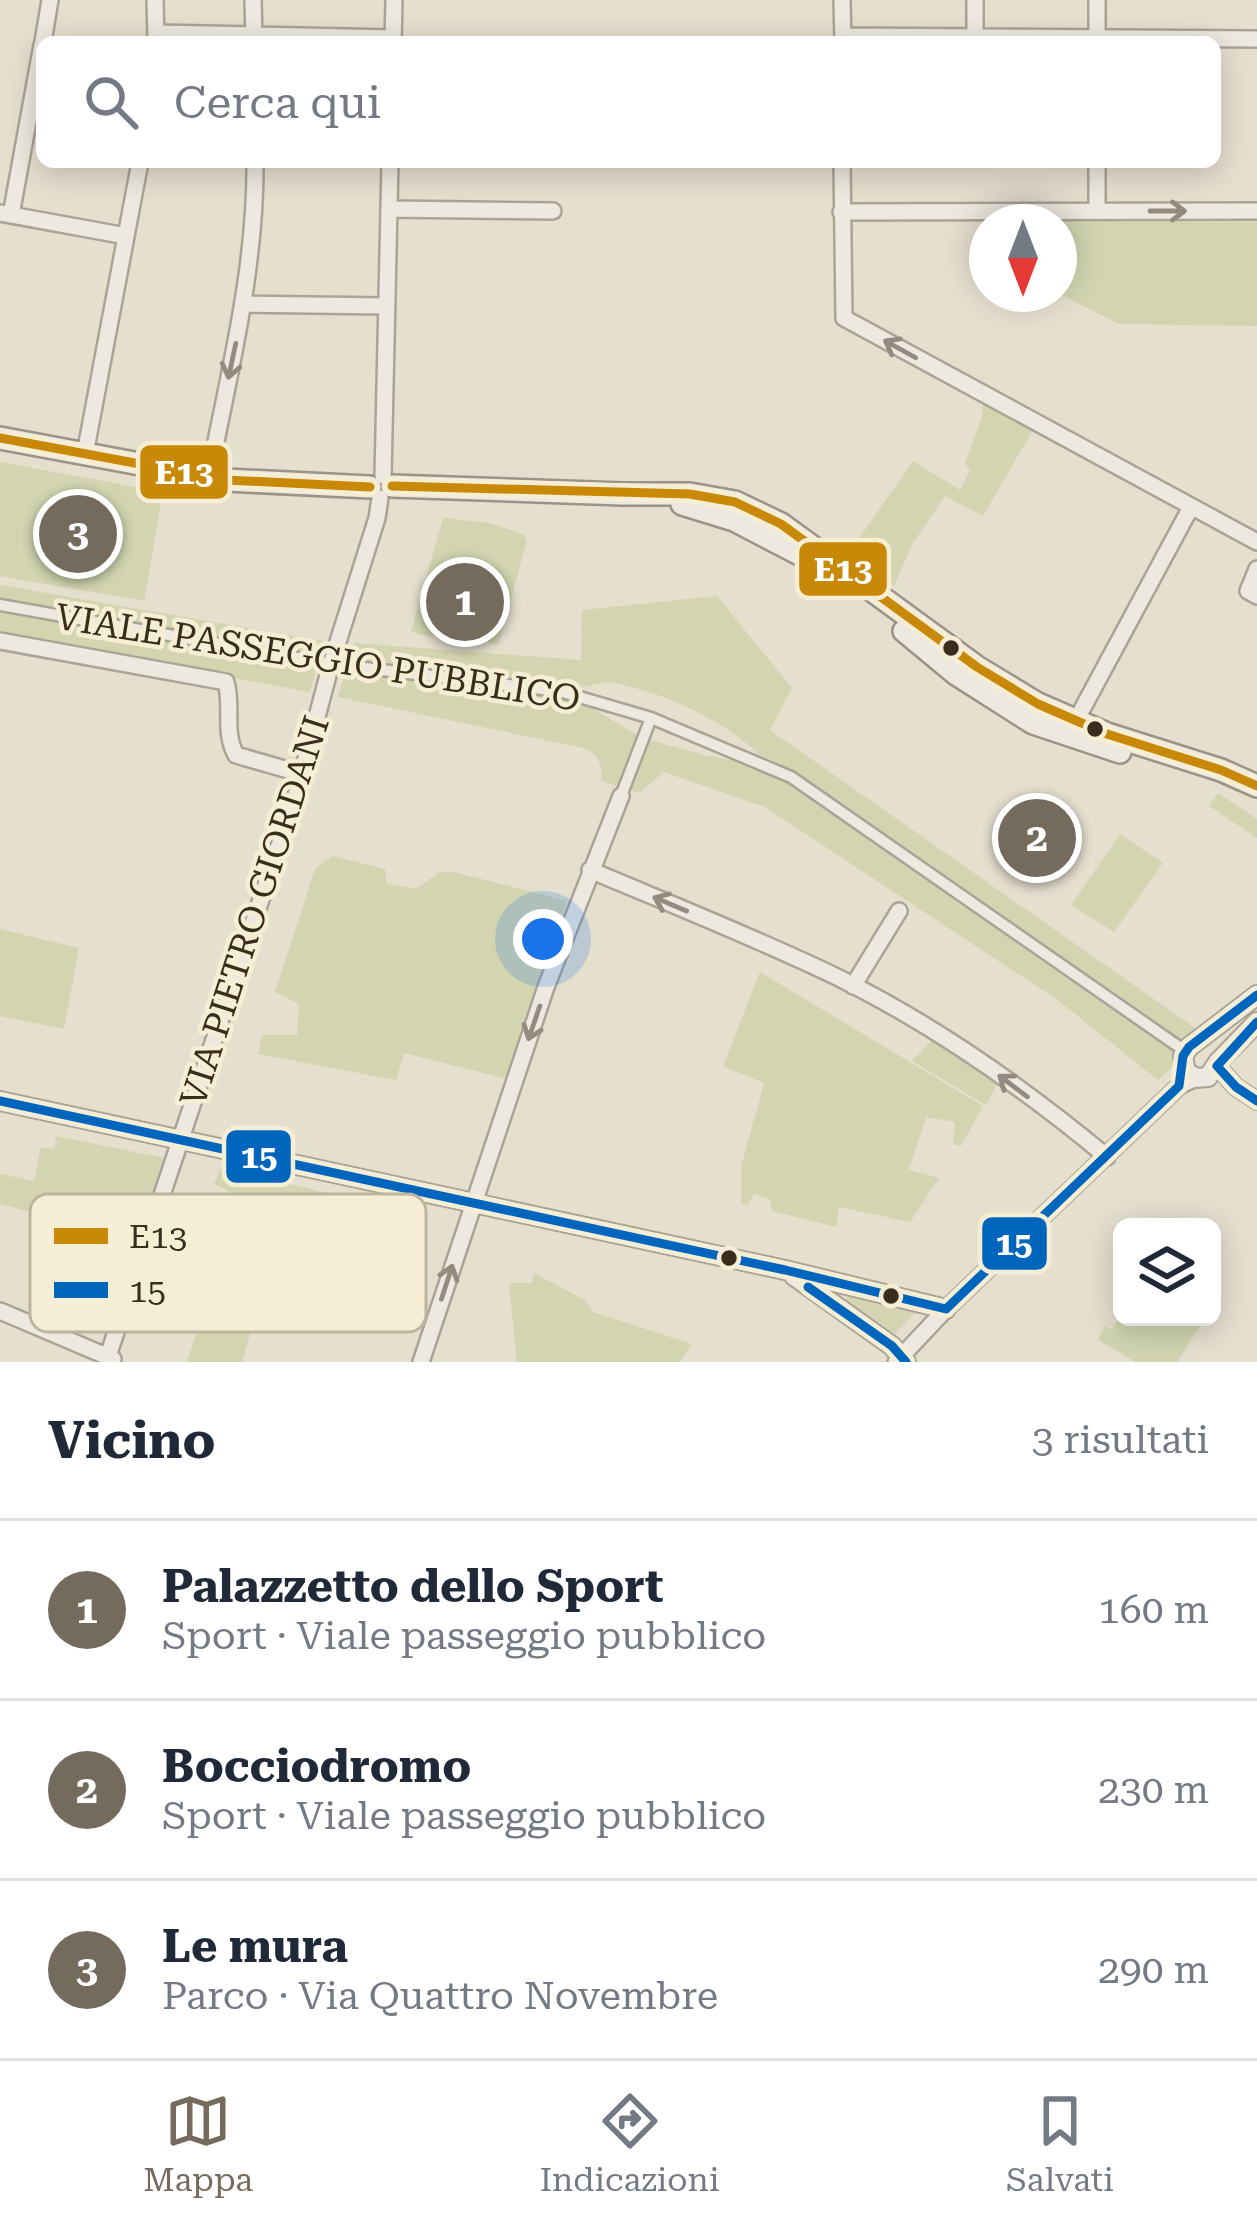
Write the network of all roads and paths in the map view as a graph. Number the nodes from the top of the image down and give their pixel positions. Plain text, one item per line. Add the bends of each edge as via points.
1 (50, 0) edge
2 (155, 0) edge
3 (254, 0) edge
4 (394, 0) edge
5 (842, 0) edge
6 (975, 0) edge
7 (1097, 0) edge
8 (43, 36) edge
9 (156, 36) edge
10 (254, 36) edge
11 (393, 36) edge
12 (843, 36) edge
13 (975, 36) edge
14 (1097, 36) edge
15 (1221, 39) edge
16 (1257, 39) edge
17 (36, 71) edge
18 (139, 168) edge
19 (255, 168) edge
20 (390, 168) edge
21 (842, 168) edge
22 (1097, 168) edge
23 (389, 209) junction
24 (553, 211) dead end
25 (1097, 211) junction
26 (1257, 211) edge
27 (841, 212) junction
28 (5, 214) edge
29 (126, 236) junction
30 (244, 304) junction
31 (387, 306) junction
32 (0, 438) edge
33 (86, 454) junction
34 (208, 477) junction
35 (381, 487) junction
36 (622, 494) junction
37 (1191, 507) junction
38 (734, 520) junction
39 (1257, 542) edge
40 (836, 562) junction
41 (1257, 569) edge
42 (863, 583) junction
43 (1253, 593) edge
44 (0, 605) edge
45 (896, 625) junction
46 (0, 641) edge
47 (331, 664) junction
48 (968, 681) junction
49 (1038, 704) junction
50 (651, 718) junction
51 (1071, 729) junction
52 (302, 774) junction
53 (1257, 786) edge
54 (621, 796) joint
55 (1257, 798) edge
56 (590, 871) junction
57 (899, 910) dead end
58 (853, 986) junction
59 (1257, 995) edge
60 (1257, 1022) edge
61 (1197, 1067) junction
62 (0, 1100) edge
63 (1257, 1101) edge
64 (181, 1139) junction
65 (1106, 1157) junction
66 (163, 1194) edge
67 (473, 1202) junction
68 (785, 1270) junction
69 (858, 1286) junction
70 (835, 1306) junction
71 (946, 1309) junction
72 (0, 1311) edge
73 (30, 1324) edge
74 (47, 1332) edge
75 (110, 1360) edge
76 (900, 1360) edge
77 (422, 1362) edge

1 - 8 street
2 - 9 street
3 - 10 street
4 - 11 street
5 - 12 street
6 - 13 street
7 - 14 street
15 - 16 street
17 - 28 street
18 - 29 street
19 - 30 street
20 - 23 street, VIA PIETRO GIORDANI
21 - 27 street
22 - 25 street
23 - 24 street
23 - 31 street, VIA PIETRO GIORDANI
25 -> 26 street
25 - 27 street
37 -> 27 street via 844,318
28 - 29 street
29 - 33 street
30 - 31 street
30 -> 34 street
31 - 35 street, VIA PIETRO GIORDANI
32 - 33 main road
33 - 34 main road
34 - 35 main road
35 - 36 main road
35 - 47 street, VIA PIETRO GIORDANI
36 - 38 main road
36 - 40 main road via 735,502
37 - 39 street
37 - 51 street
38 - 40 main road
38 - 45 main road via 804,556
40 - 42 main road
41 - 43 street
42 - 45 main road
42 - 49 main road
44 - 47 street, VIALE PASSEGGIO PUBBLICO
45 - 48 main road
46 - 52 street via 226,682 236,754
47 - 50 street, VIALE PASSEGGIO PUBBLICO via 559,691
47 - 52 street, VIA PIETRO GIORDANI
48 - 49 main road
48 - 51 main road via 1033,724
49 - 51 main road
50 - 54 street
50 - 61 street, VIALE PASSEGGIO PUBBLICO via 791,778
51 - 53 main road
51 - 55 main road
52 - 64 street, VIA PIETRO GIORDANI
54 - 56 street
58 -> 56 street
56 -> 67 street
57 - 58 street
65 -> 58 street via 993,1071
59 - 61 street
60 - 61 street
61 - 63 street
61 - 65 street
62 - 64 street
64 - 66 street, VIA PIETRO GIORDANI
64 - 67 street
65 - 71 street
67 - 68 street
77 -> 67 street
68 - 69 street
68 - 70 street
69 - 70 street via 834,1293
69 - 71 street
70 - 76 street
71 - 76 street
72 - 73 street
74 - 75 street

